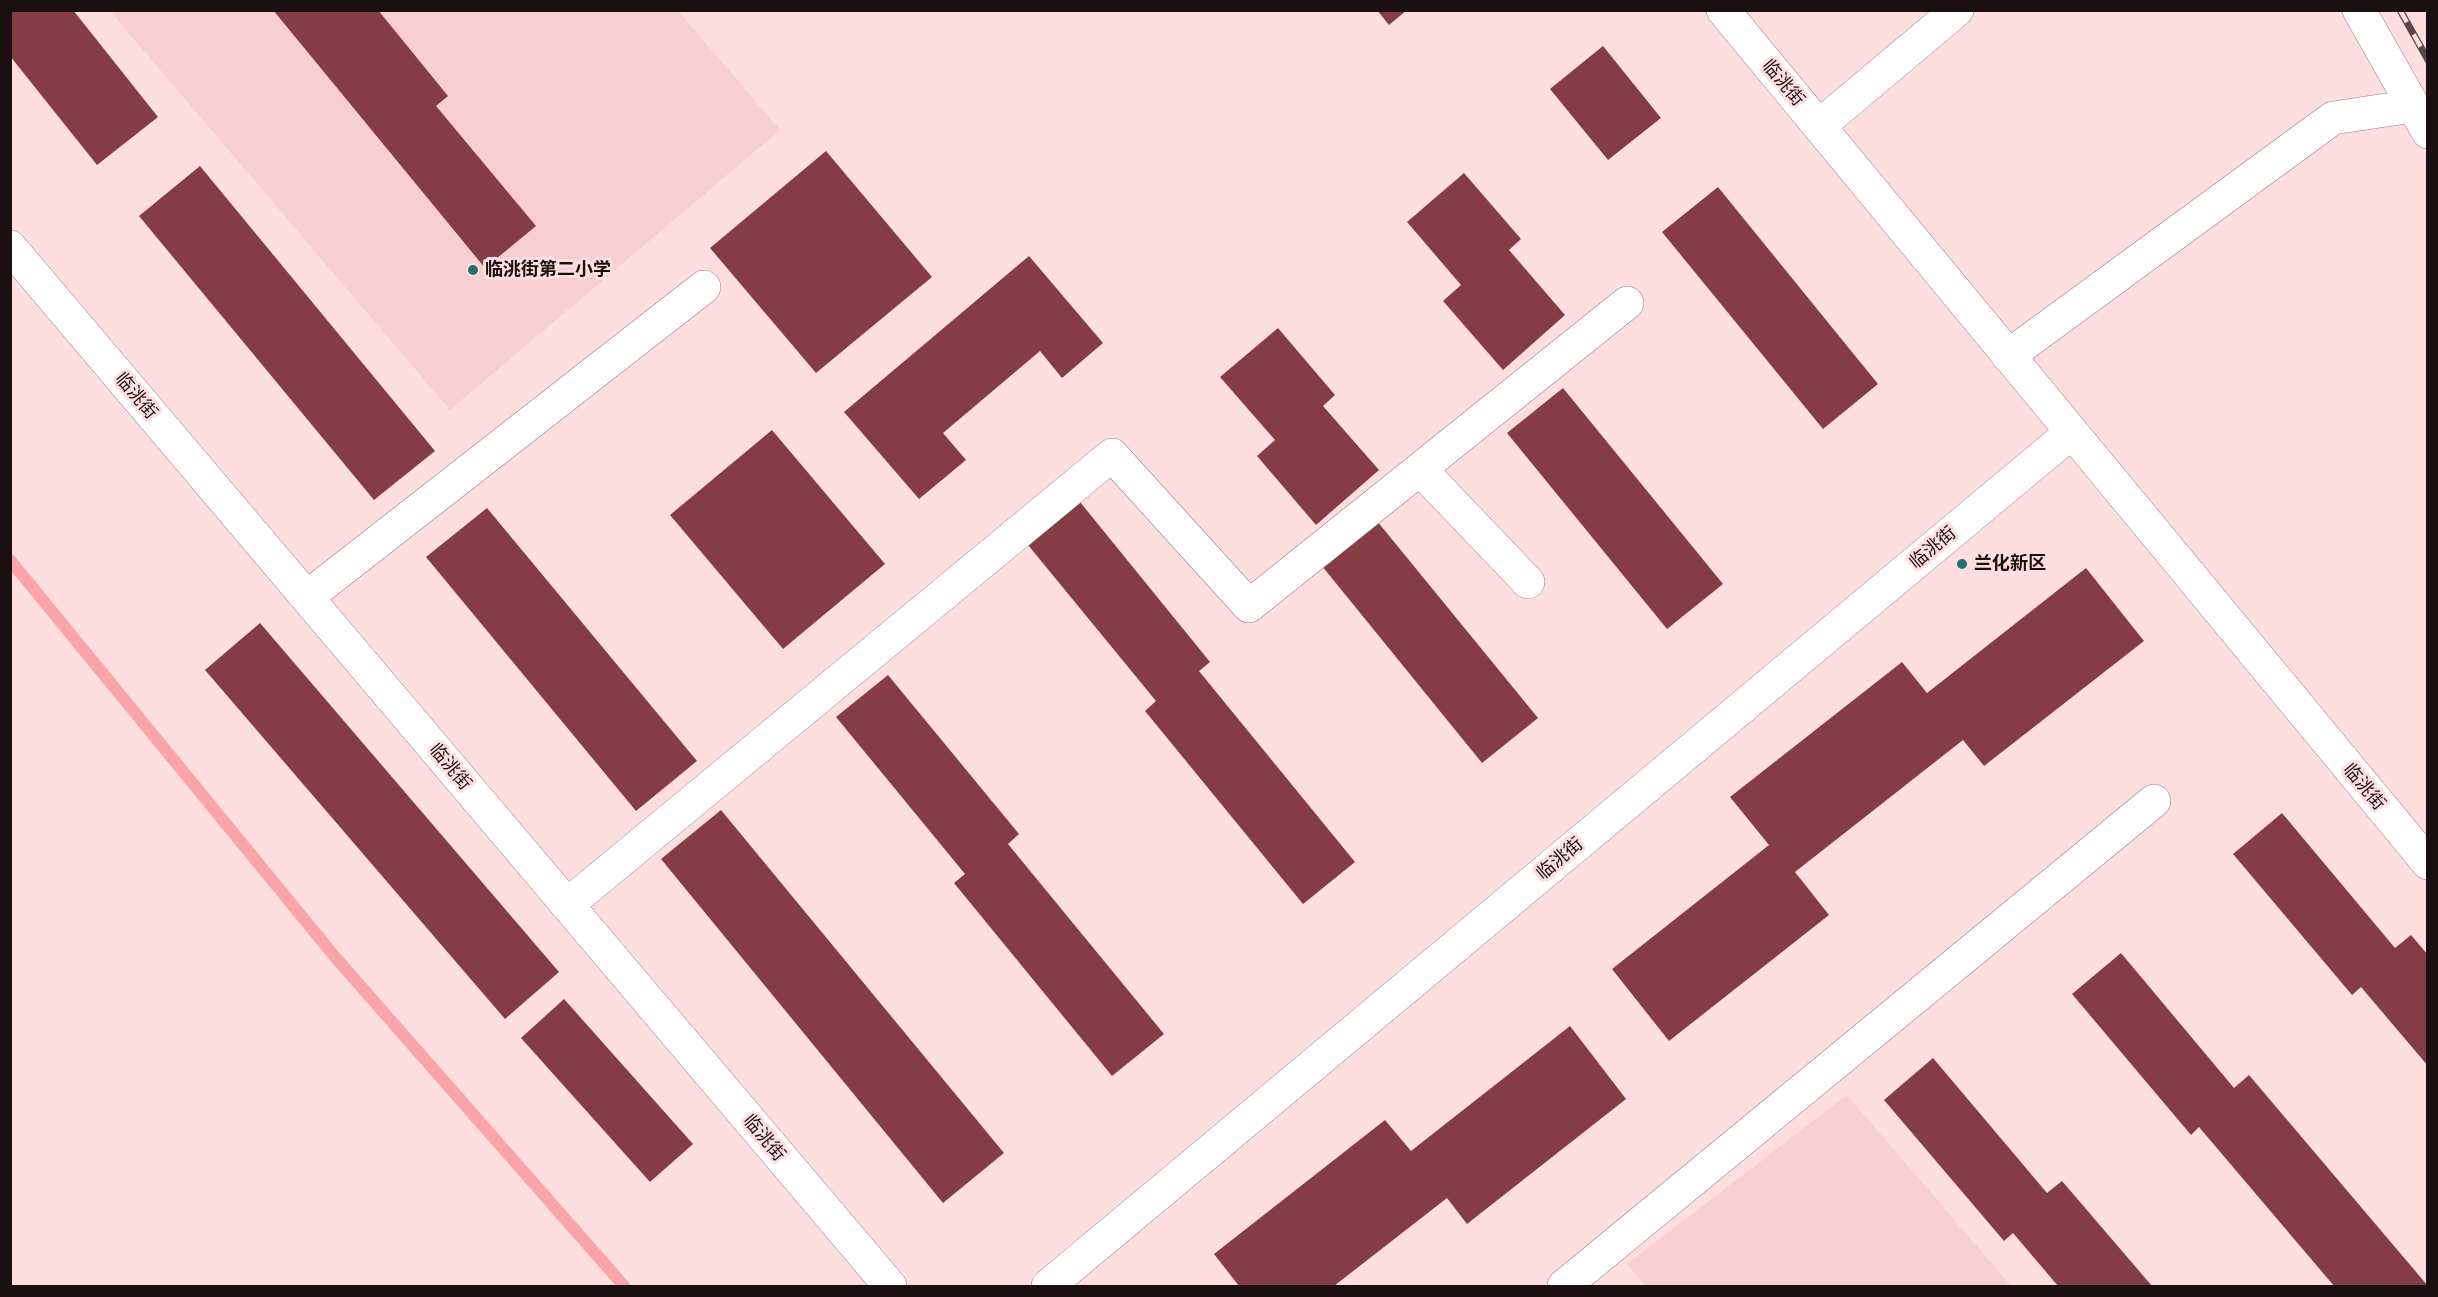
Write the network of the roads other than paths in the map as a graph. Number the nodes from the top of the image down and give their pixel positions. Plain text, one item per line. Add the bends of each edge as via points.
1 (1723, 10) edge
2 (1957, 10) edge
3 (2359, 10) edge
4 (2420, 119) edge
5 (1819, 126) junction
6 (10, 247) edge
7 (704, 287) dead end
8 (1627, 303) dead end
9 (2008, 356) junction
10 (2072, 432) junction
11 (1420, 470) junction
12 (1528, 582) dead end
13 (307, 597) junction
14 (2154, 801) dead end
15 (2427, 864) edge
16 (567, 905) junction
17 (890, 1287) edge
18 (1048, 1287) edge
19 (1564, 1287) edge

1 - 5 street, 临洮街
2 - 5 street
3 - 4 street
4 - 9 street via 2334,118
5 - 9 street, 临洮街
6 - 13 street, 临洮街
7 - 13 street
8 - 11 street
9 - 10 street, 临洮街
10 - 15 street, 临洮街
10 - 18 street, 临洮街
11 - 12 street
11 - 16 street via 1249,606 1112,455
13 - 16 street, 临洮街
14 - 19 street
16 - 17 street, 临洮街

